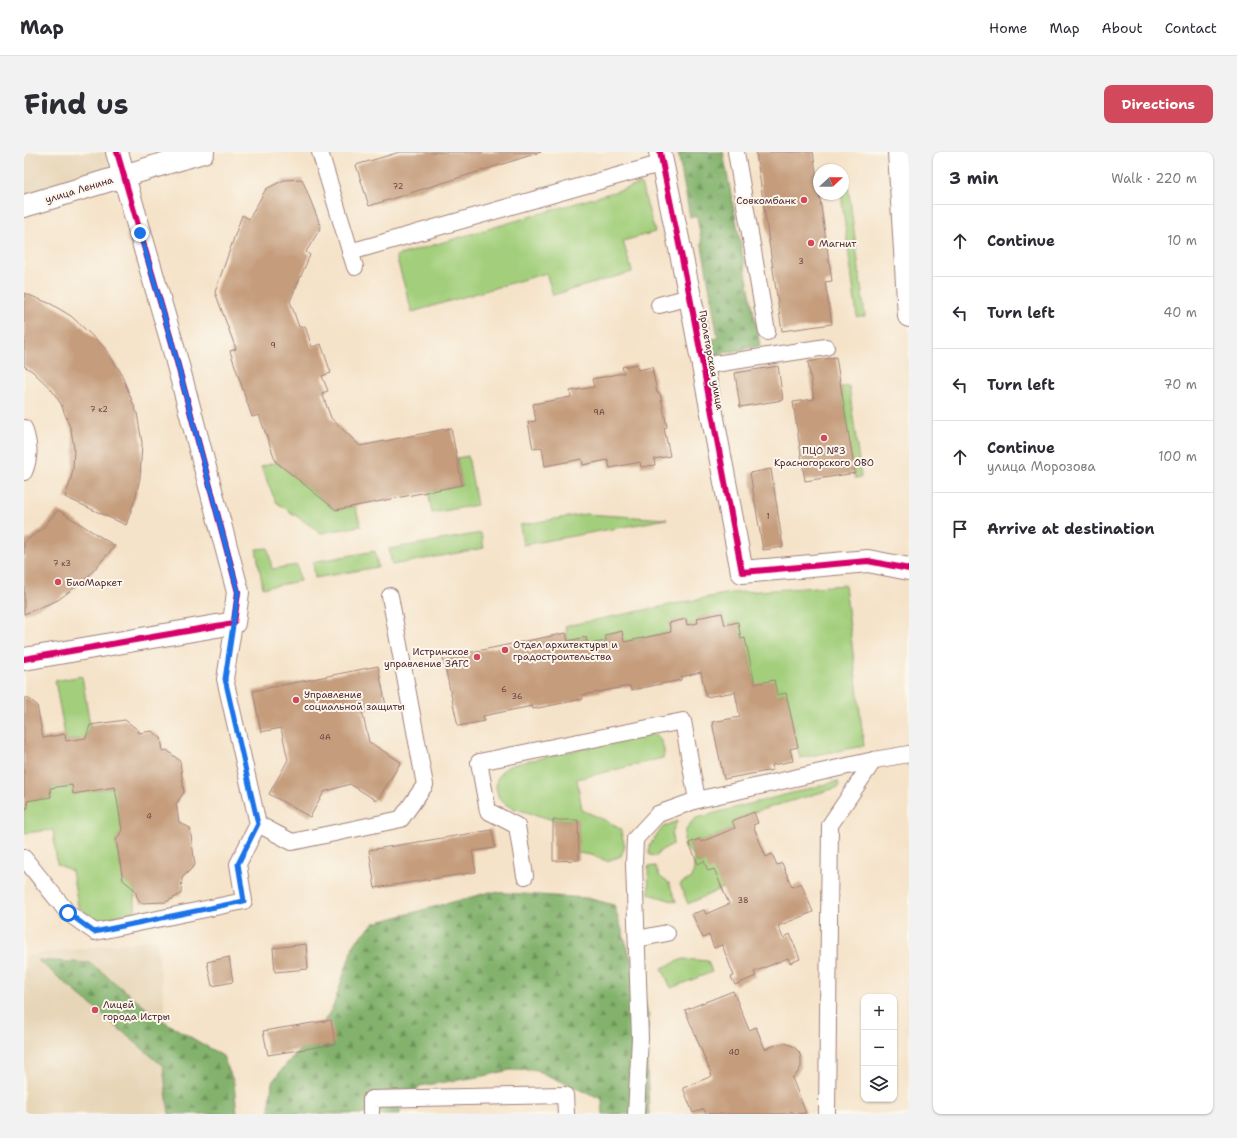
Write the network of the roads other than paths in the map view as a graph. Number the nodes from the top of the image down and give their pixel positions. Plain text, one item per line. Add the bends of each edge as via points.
1 (117, 152) edge
2 (203, 152) edge
3 (320, 152) edge
4 (736, 152) edge
5 (899, 152) edge
6 (661, 158) edge
7 (124, 176) junction
8 (24, 206) edge
9 (350, 252) junction
10 (354, 267) dead end
11 (690, 297) junction
12 (659, 305) dead end
13 (909, 316) edge
14 (767, 332) dead end
15 (826, 347) dead end
16 (702, 366) junction
17 (24, 428) edge
18 (24, 472) edge
19 (909, 569) edge
20 (390, 596) dead end
21 (234, 623) junction
22 (24, 659) edge
23 (909, 754) edge
24 (874, 760) junction
25 (697, 800) junction
26 (258, 824) junction
27 (24, 858) edge
28 (525, 876) dead end
29 (667, 934) dead end
30 (637, 939) junction
31 (371, 1114) edge
32 (566, 1114) edge
33 (636, 1114) edge
34 (827, 1114) edge

1 - 7 street
2 - 7 street, улица Ленина
3 - 9 lane
4 - 14 lane
5 - 13 street
6 - 9 lane
6 - 11 street, Пролетарская улица
7 - 8 street, улица Ленина
7 - 21 street via 172,343 238,592
9 - 10 lane
11 - 12 lane
11 - 16 street, Пролетарская улица
15 - 16 lane
16 - 19 street, Пролетарская улица via 742,572 868,561
17 - 18 lane via 29,444
20 - 26 lane via 425,785 400,818 292,842
21 - 22 street
21 - 26 lane via 225,679
23 - 24 lane
24 - 25 lane
24 - 34 lane via 830,825
25 - 28 lane via 683,720 479,762 488,811 517,826
25 - 30 lane via 658,814 635,839
26 - 27 lane via 238,864 244,901 94,932 68,913
29 - 30 lane
30 - 33 lane via 640,1038
31 - 32 lane via 371,1099 565,1095

